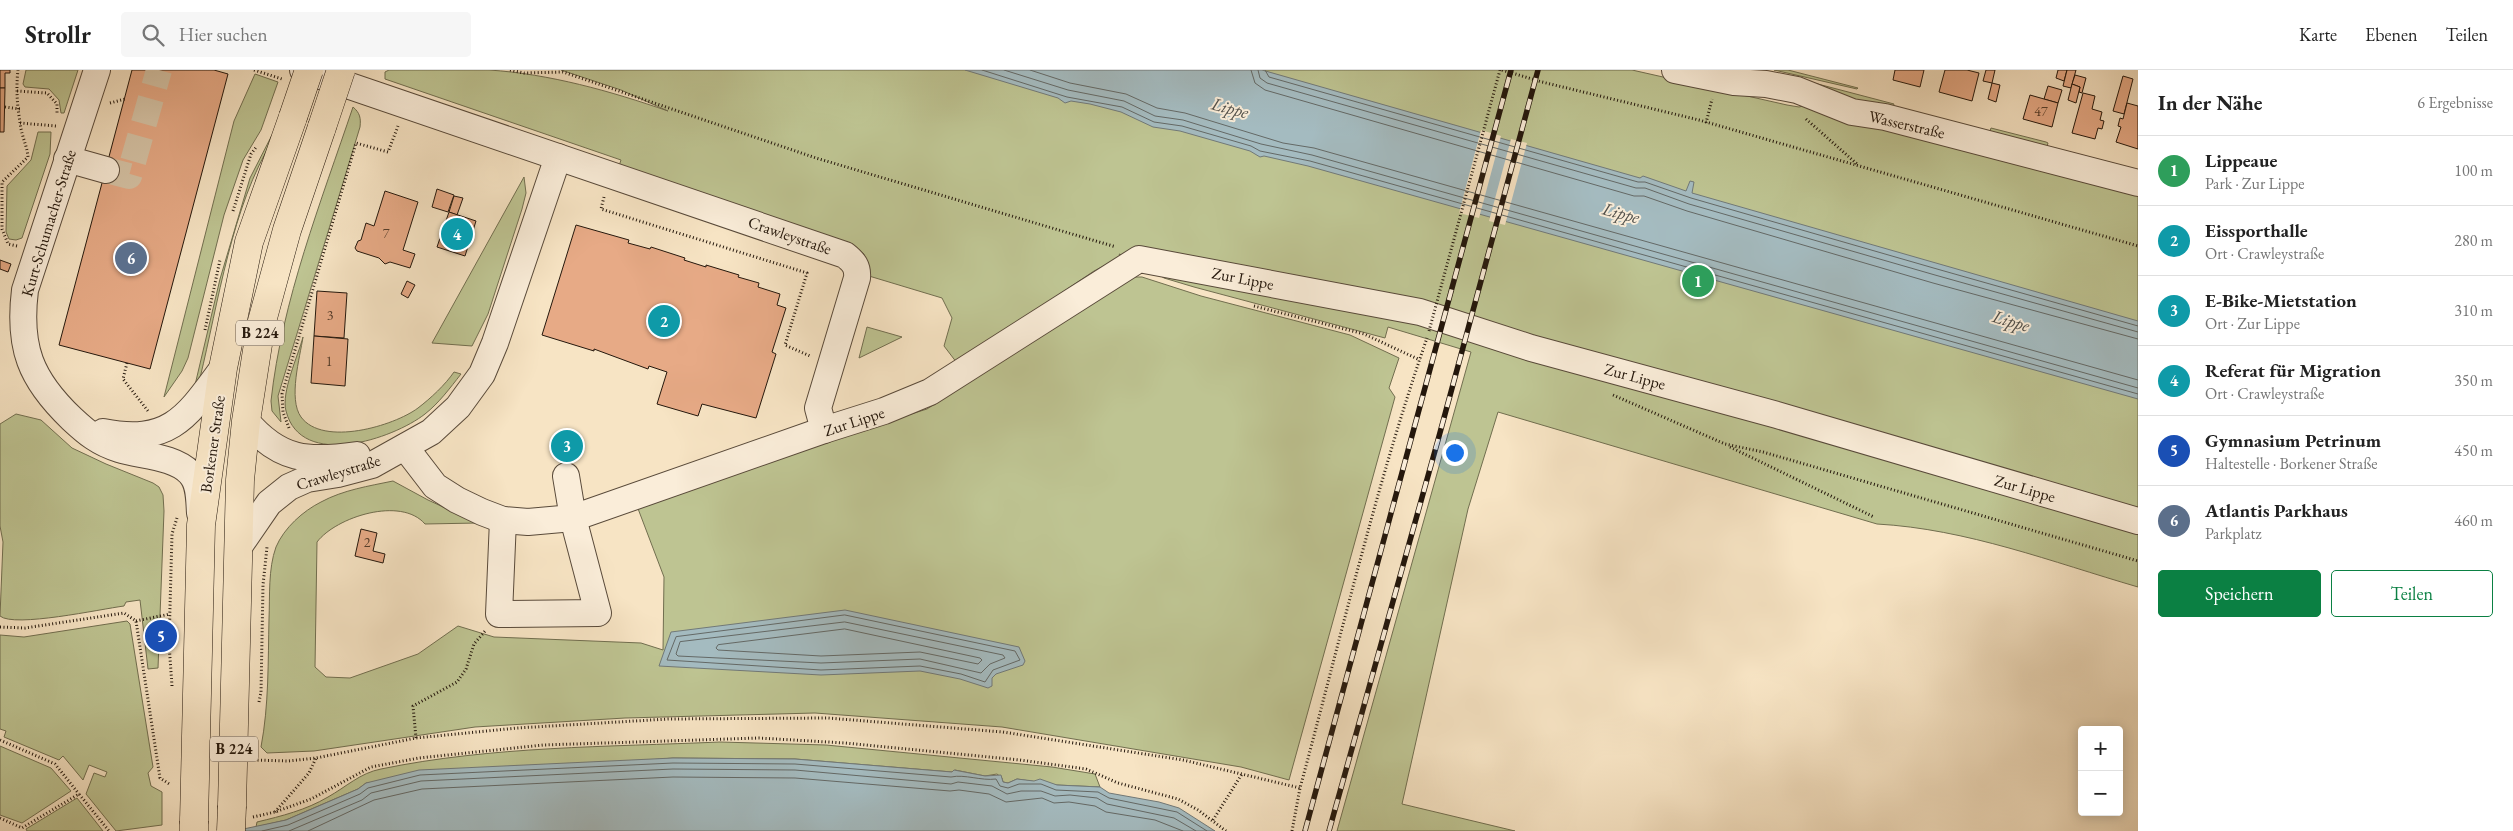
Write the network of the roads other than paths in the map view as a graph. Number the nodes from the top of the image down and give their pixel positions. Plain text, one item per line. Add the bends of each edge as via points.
1 (97, 70) edge
2 (303, 70) edge
3 (309, 70) edge
4 (341, 70) edge
5 (1675, 70) edge
6 (558, 157) junction
7 (67, 159) junction
8 (106, 170) tunnel mouth
9 (2138, 183) edge
10 (223, 368) junction
11 (246, 421) junction
12 (76, 423) junction
13 (824, 430) junction
14 (405, 447) junction
15 (566, 476) dead end
16 (573, 518) junction
17 (503, 520) junction
18 (2138, 521) edge
19 (201, 526) junction
20 (238, 548) junction
21 (238, 818) edge
22 (194, 826) edge

1 - 7 street, Kurt-Schumacher-Straße
2 - 6 street, Crawleystraße
3 - 10 main road, Borkener Straße / B 224, bridge via 249,242
4 - 11 main road, Borkener Straße / B 224, bridge via 287,230 261,325
5 - 9 street, Wasserstraße via 1797,90 1852,112 1885,117
6 - 13 street, Crawleystraße via 845,255 854,263 857,278 818,408
6 - 14 street, Crawleystraße via 482,374 458,407 432,432
7 - 8 street
7 - 12 street, Kurt-Schumacher-Straße via 25,290 22,318 27,357 33,372
10 - 12 street, Kurt-Schumacher-Straße via 197,404 178,422 163,430 132,436
10 - 19 main road, Borkener Straße / B 224
11 - 14 street, Crawleystraße via 272,447 310,458 336,458
11 - 20 main road, Borkener Straße / B 224
12 - 19 street, Kurt-Schumacher-Straße via 104,445 174,462 189,472 198,490
13 - 16 street, Zur Lippe
13 - 18 street, Zur Lippe via 884,412 930,392 1138,259 1420,312 1531,348 1777,415
14 - 17 street, Zur Lippe via 435,486 457,500
14 - 20 street, Crawleystraße via 372,465 307,479 289,487 269,504
15 - 16 street
16 - 17 street, Zur Lippe via 553,522
16 - 17 street via 598,613 499,614
19 - 22 main road, Borkener Straße / B 224
20 - 21 main road, Borkener Straße / B 224

